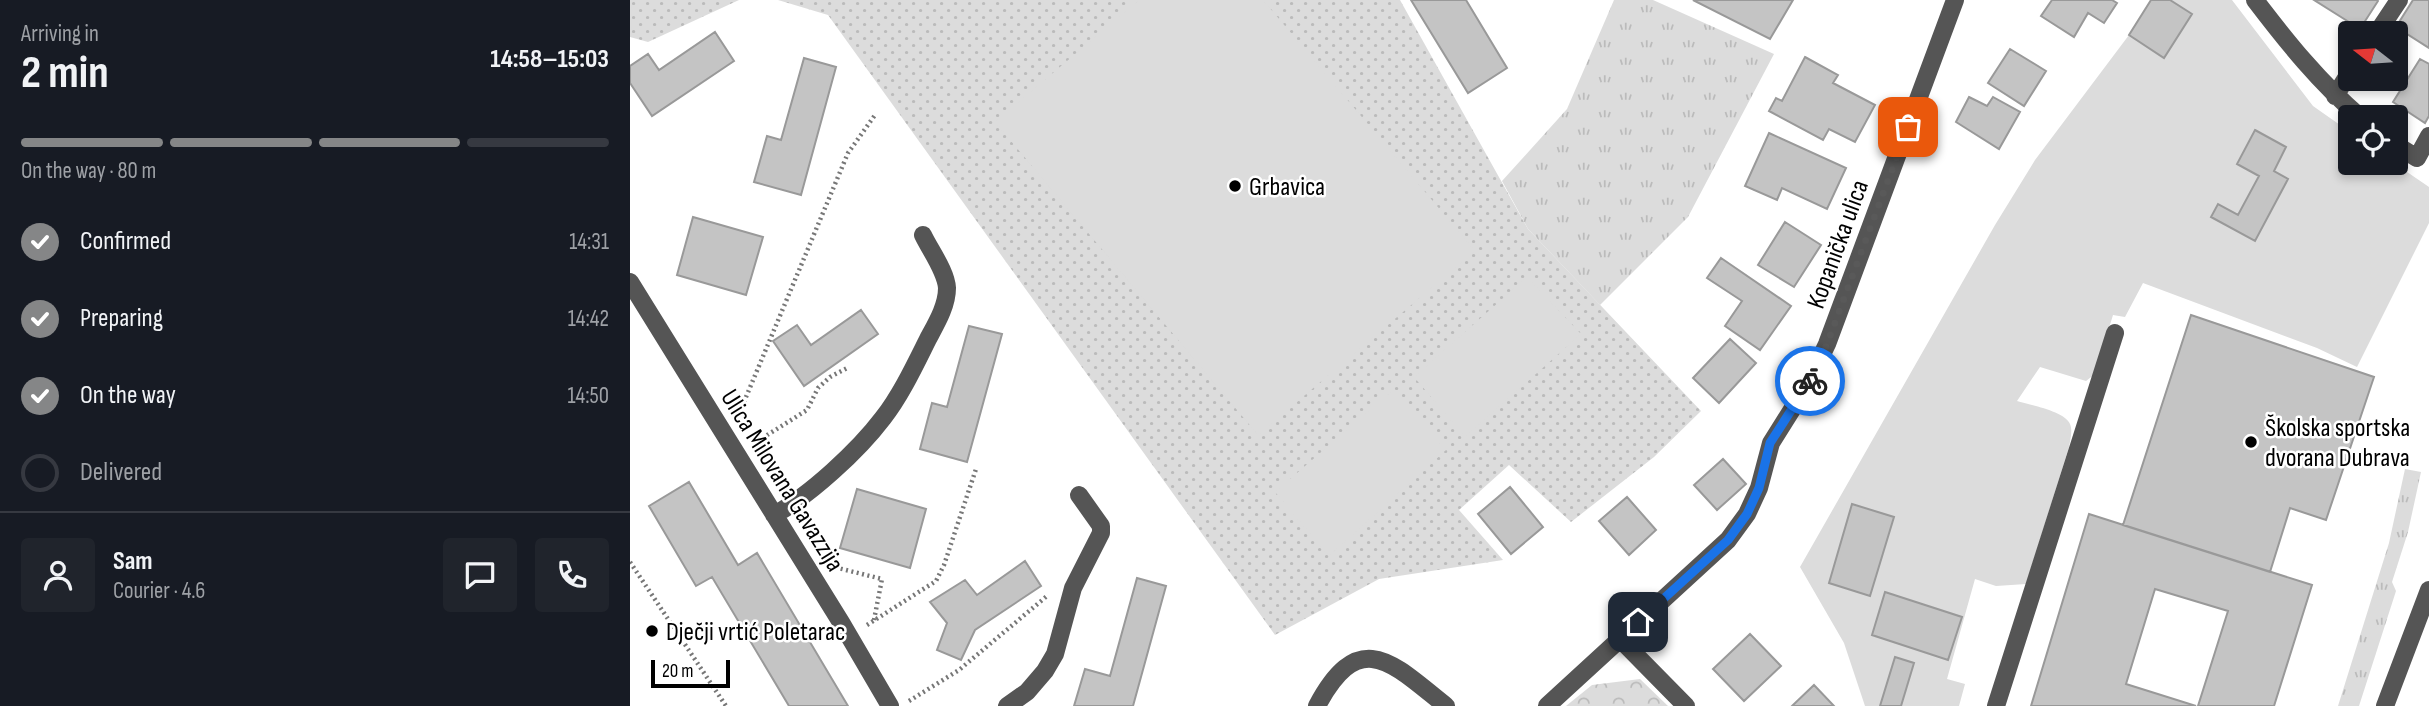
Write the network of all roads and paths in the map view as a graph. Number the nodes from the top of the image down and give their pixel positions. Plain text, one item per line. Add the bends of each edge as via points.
1 (1955, 0) edge
2 (2255, 0) edge
3 (2399, 0) edge
4 (2384, 21) edge
5 (2338, 91) edge
6 (2335, 96) junction
7 (2346, 105) edge
8 (875, 115) dead end
9 (2429, 136) edge
10 (2408, 153) edge
11 (923, 234) dead end
12 (630, 282) edge
13 (2115, 333) dead end
14 (849, 367) dead end
15 (732, 419) dead end
16 (750, 446) dead end
17 (976, 469) dead end
18 (1079, 495) dead end
19 (774, 515) junction
20 (630, 562) edge
21 (823, 564) dead end
22 (2429, 590) edge
23 (1047, 596) dead end
24 (874, 621) junction
25 (863, 628) dead end
26 (1620, 639) junction
27 (909, 701) dead end
28 (726, 706) edge
29 (890, 706) edge
30 (1007, 706) edge
31 (1317, 706) edge
32 (1446, 706) edge
33 (1547, 706) edge
34 (1686, 706) edge
35 (1996, 706) edge
36 (2385, 706) edge

1 - 26 street, Kopanička ulica via 1827,344 1770,443 1747,514 1728,540
2 - 6 street
3 - 4 street
5 - 6 street
6 - 7 street
8 - 15 path via 848,153 741,409
9 - 10 street via 2417,159
11 - 19 street via 947,289 942,312 912,371 883,418 847,457
12 - 19 street, Ulica Milovana Gavazzija
13 - 35 street
14 - 16 path via 818,388 807,410
17 - 24 path via 936,581
18 - 30 street via 1101,526 1101,533 1073,588 1055,654 1027,692
19 - 29 street, Ulica Milovana Gavazzija
20 - 28 path
21 - 24 path via 882,579
22 - 36 street
23 - 27 path via 959,670
24 - 25 path
26 - 33 street, Kopanička ulica
26 - 34 street
31 - 32 street via 1342,670 1372,658 1396,666

